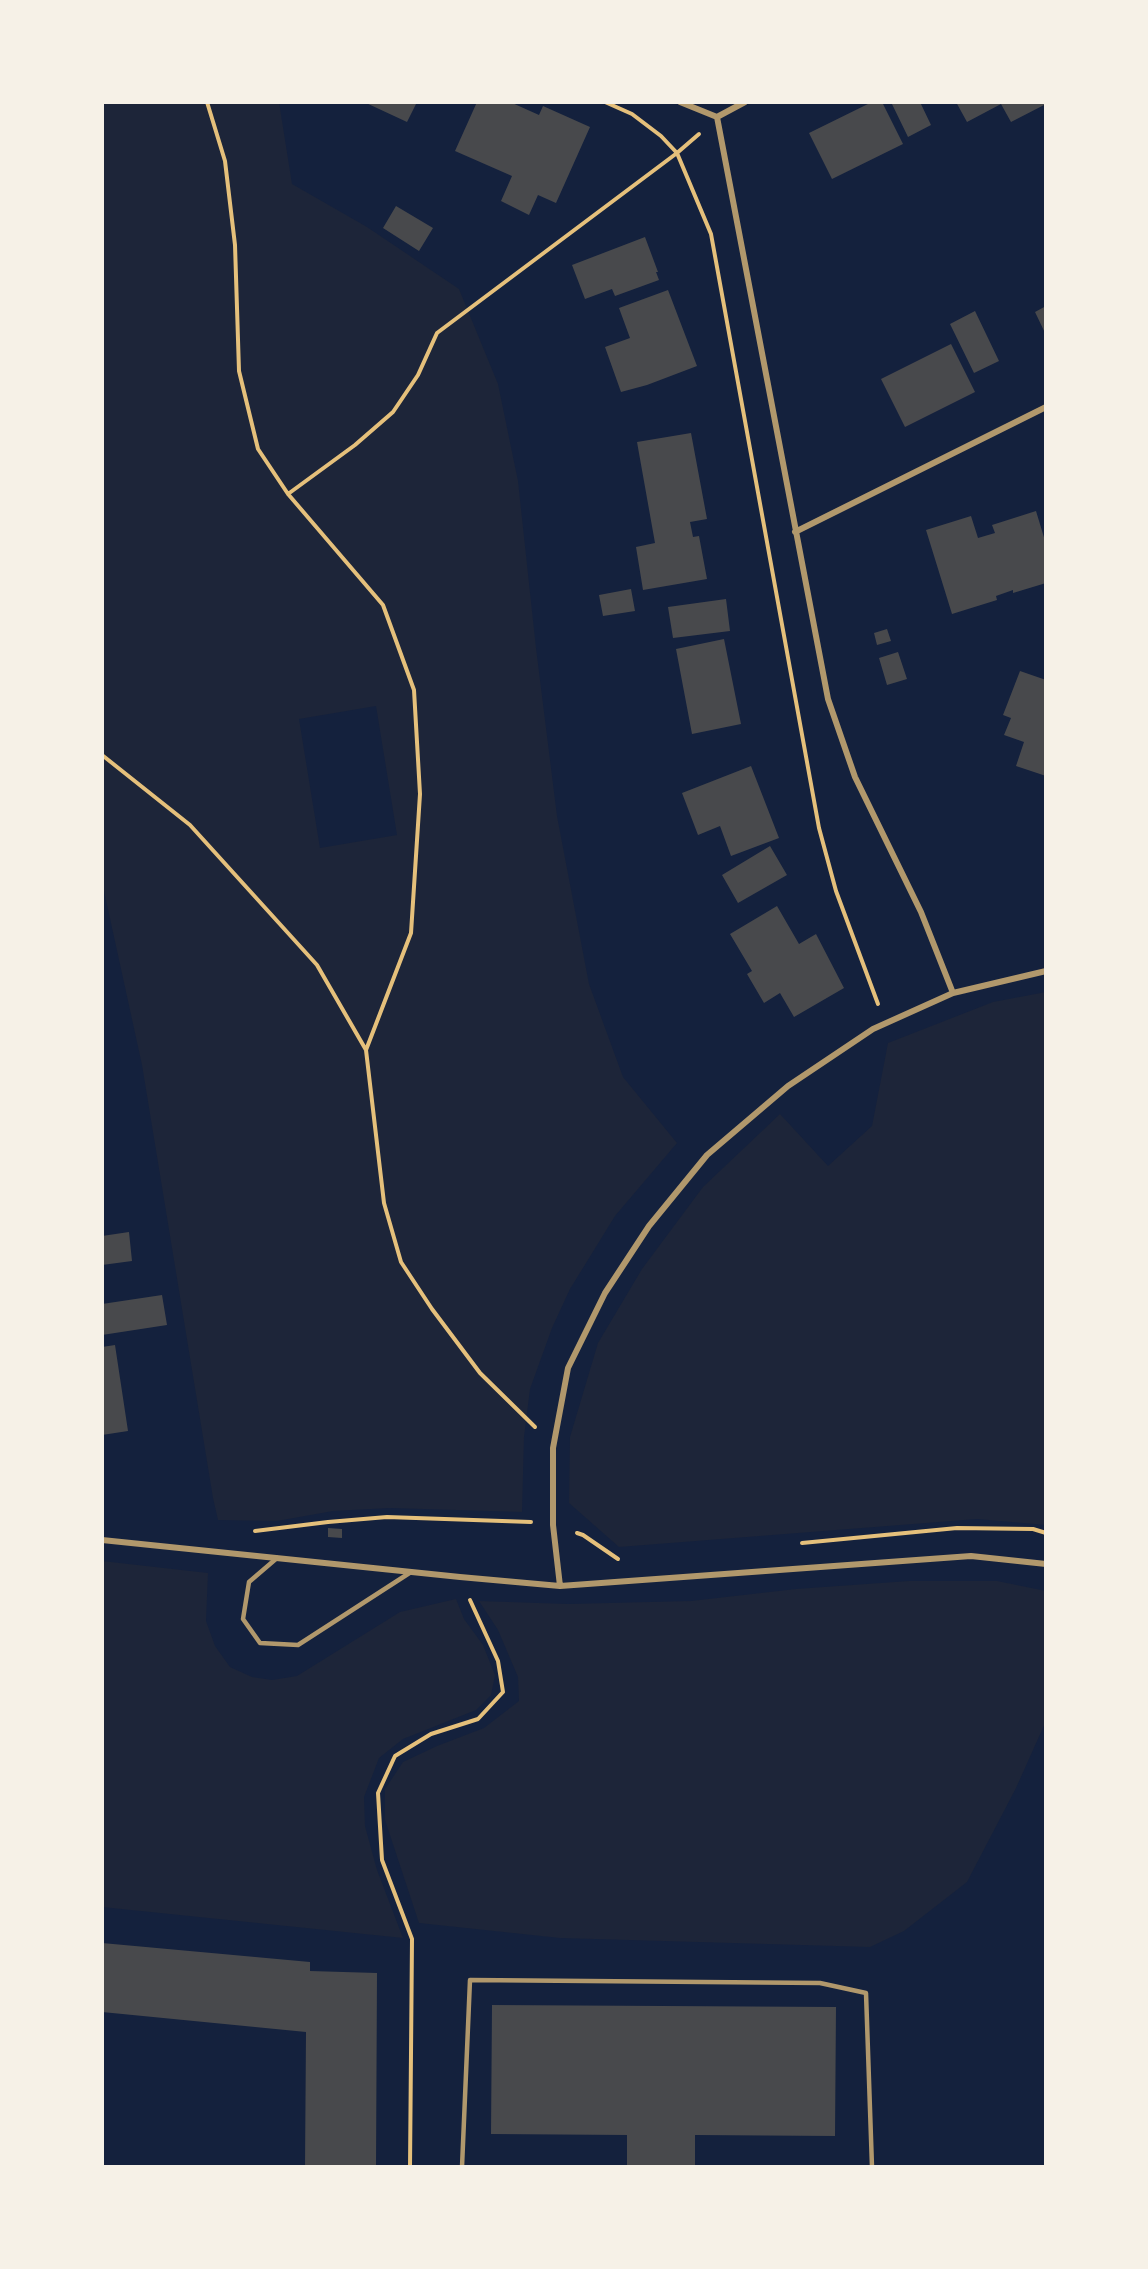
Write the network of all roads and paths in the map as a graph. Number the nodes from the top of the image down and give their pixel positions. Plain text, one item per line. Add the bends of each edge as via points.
1 (207, 102) edge
2 (605, 102) edge
3 (680, 102) edge
4 (745, 102) edge
5 (717, 117) junction
6 (677, 153) junction
7 (1046, 407) edge
8 (288, 494) junction
9 (795, 532) junction
10 (102, 755) edge
11 (1046, 971) edge
12 (953, 993) junction
13 (879, 1005) dead end
14 (366, 1050) junction
15 (553, 1448) junction
16 (102, 1540) edge
17 (277, 1558) junction
18 (1046, 1564) edge
19 (411, 1572) junction
20 (460, 1577) junction
21 (560, 1586) junction
22 (410, 2167) edge
23 (462, 2167) edge
24 (872, 2167) edge

1 - 8 path via 225,161 235,245 239,372 258,449
2 - 6 path via 632,114
3 - 5 street
4 - 5 street
5 - 6 path
5 - 9 street
6 - 8 path via 437,333 393,412
6 - 13 path via 711,234 819,828 836,891
7 - 9 street
8 - 14 path via 383,605 414,690 420,794 411,933
9 - 12 street via 828,699 855,777 921,912
10 - 14 path via 190,825 317,965
11 - 12 street
12 - 15 street via 873,1029 788,1086 707,1155 649,1226 605,1293 568,1368
14 - 15 path via 384,1203 401,1262 480,1373
15 - 21 street via 553,1525
16 - 17 street
17 - 19 street
17 - 19 lane via 249,1582 243,1619 260,1643 298,1645
18 - 21 street via 970,1556
19 - 20 street
20 - 21 street
20 - 22 path via 498,1662 503,1692 478,1719 431,1734 395,1756 378,1793 382,1860 412,1939
23 - 24 lane via 470,1980 820,1983 866,1993

